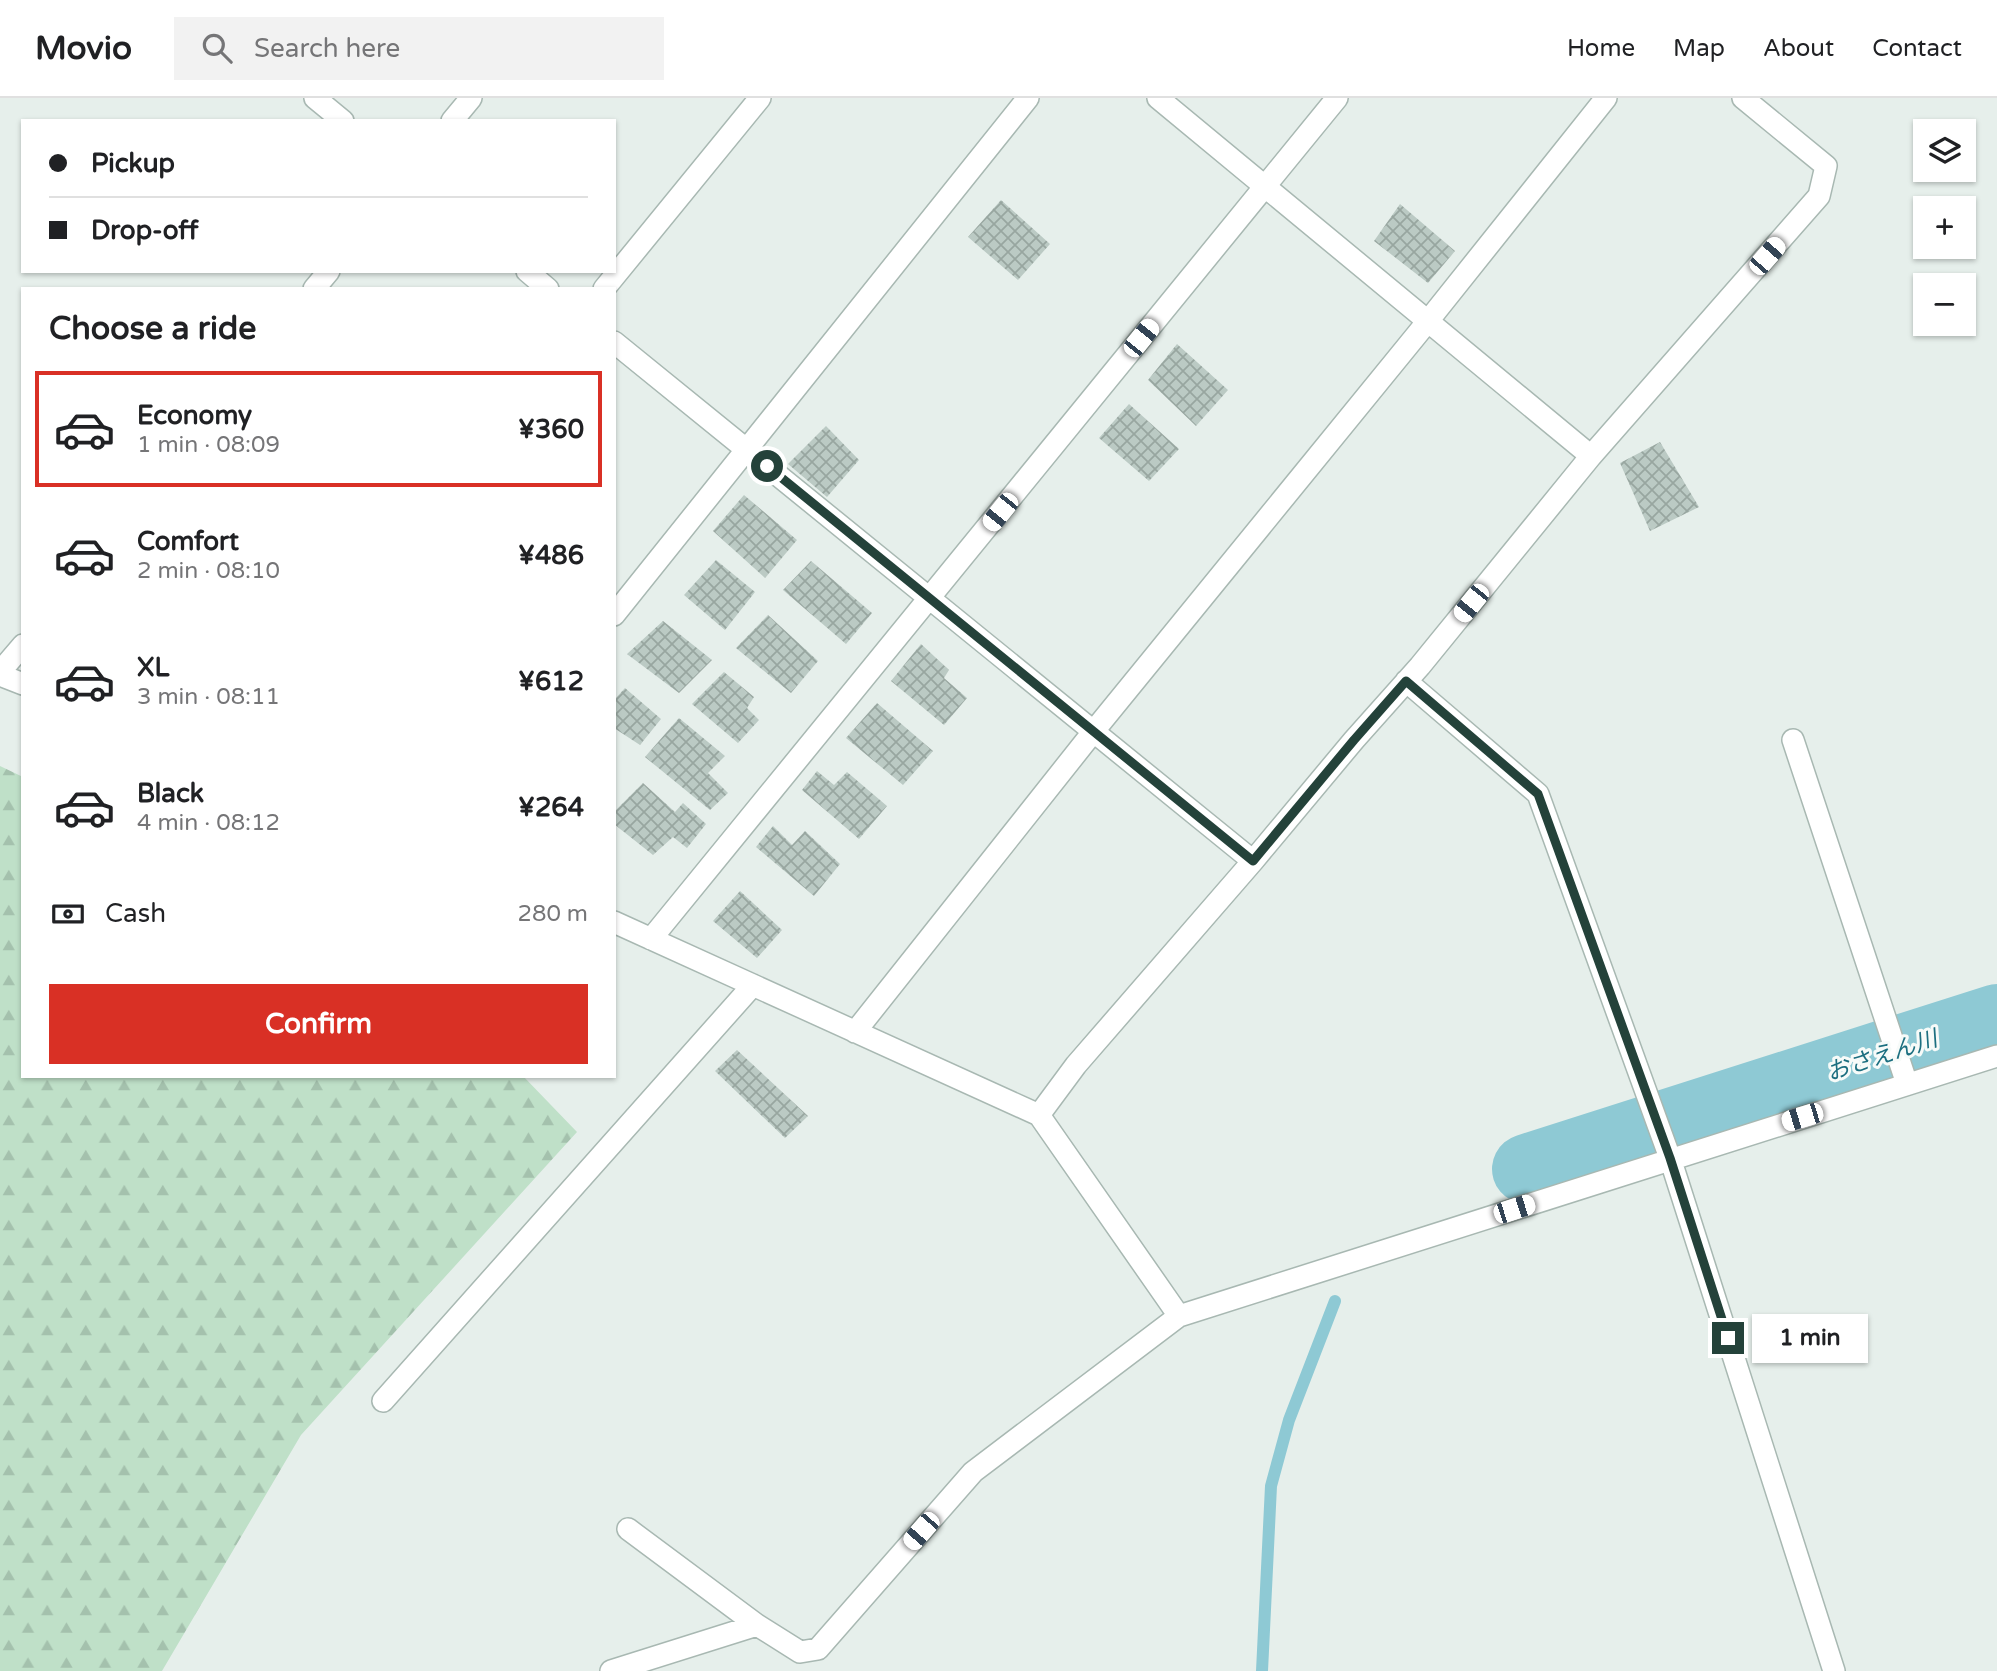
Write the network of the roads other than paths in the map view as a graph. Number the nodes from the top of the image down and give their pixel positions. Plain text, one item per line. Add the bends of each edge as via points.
1 (316, 98) edge
2 (471, 98) edge
3 (760, 98) edge
4 (1028, 98) edge
5 (1158, 98) edge
6 (1338, 98) edge
7 (1606, 98) edge
8 (1743, 98) edge
9 (341, 119) edge
10 (454, 119) edge
11 (1265, 187) junction
12 (327, 273) edge
13 (529, 273) edge
14 (316, 287) edge
15 (546, 287) edge
16 (606, 287) edge
17 (1428, 321) junction
18 (616, 344) edge
19 (747, 450) junction
20 (1591, 457) junction
21 (929, 598) junction
22 (616, 613) edge
23 (21, 648) edge
24 (0, 674) edge
25 (1406, 681) junction
26 (21, 683) edge
27 (1093, 732) junction
28 (1793, 740) dead end
29 (1253, 861) junction
30 (616, 923) edge
31 (651, 939) junction
32 (753, 985) junction
33 (855, 1032) junction
34 (1997, 1056) edge
35 (1907, 1084) junction
36 (1039, 1115) junction
37 (1670, 1158) junction
38 (1178, 1316) junction
39 (383, 1401) dead end
40 (628, 1529) dead end
41 (757, 1625) junction
42 (611, 1671) edge
43 (1834, 1671) edge

1 - 9 street
2 - 10 street
3 - 16 street
4 - 19 street
5 - 11 street
6 - 11 street
7 - 17 street
8 - 20 street via 1826,166 1819,196
11 - 17 street
11 - 21 street
12 - 14 street
13 - 15 street
17 - 20 street
17 - 27 street
18 - 19 street
19 - 21 street
19 - 22 street
20 - 25 street
21 - 27 street
21 - 31 street
23 - 24 street
24 - 26 street
25 - 29 street
25 - 37 street via 1538,794
27 - 29 street
27 - 33 street
28 - 35 street
29 - 36 street via 1076,1065
30 - 31 street
31 - 32 street
32 - 33 street
32 - 39 street
33 - 36 street
34 - 35 street
35 - 37 street
36 - 38 street
37 - 38 street
37 - 43 street
38 - 41 street via 973,1472 818,1649 800,1652
40 - 41 street
41 - 42 street

